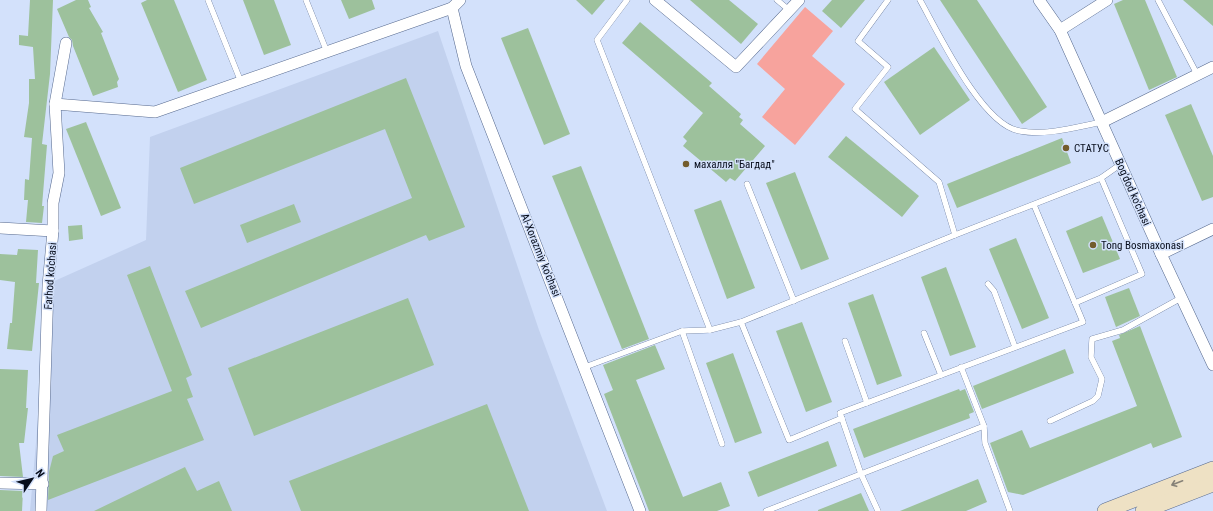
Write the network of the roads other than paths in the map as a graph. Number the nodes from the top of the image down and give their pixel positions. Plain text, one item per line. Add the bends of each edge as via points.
1 (208, 0) edge
2 (306, 0) edge
3 (460, 0) edge
4 (627, 0) edge
5 (655, 0) edge
6 (777, 0) edge
7 (799, 0) edge
8 (888, 0) edge
9 (920, 0) edge
10 (1039, 0) edge
11 (1107, 0) edge
12 (1158, 0) edge
13 (452, 8) junction
14 (789, 10) junction
15 (1060, 30) junction
16 (66, 43) dead end
17 (327, 52) junction
18 (1213, 67) edge
19 (1198, 76) junction
20 (241, 82) junction
21 (55, 104) junction
22 (1102, 122) junction
23 (1121, 163) junction
24 (1101, 178) junction
25 (747, 184) dead end
26 (1034, 205) junction
27 (0, 228) edge
28 (1213, 229) edge
29 (53, 231) junction
30 (955, 235) junction
31 (1161, 254) junction
32 (988, 284) dead end
33 (1181, 298) junction
34 (794, 301) junction
35 (1075, 303) junction
36 (741, 322) junction
37 (710, 330) junction
38 (682, 331) junction
39 (924, 333) dead end
40 (845, 342) dead end
41 (1015, 347) junction
42 (1213, 365) edge
43 (585, 367) junction
44 (961, 367) junction
45 (941, 375) junction
46 (867, 403) junction
47 (842, 418) junction
48 (1050, 421) dead end
49 (984, 426) junction
50 (722, 444) dead end
51 (1213, 469) edge
52 (862, 474) junction
53 (0, 483) edge
54 (43, 484) junction
55 (1213, 484) edge
56 (41, 511) edge
57 (640, 511) edge
58 (766, 511) edge
59 (878, 511) edge
60 (1010, 511) edge
61 (1105, 511) edge
62 (1143, 511) edge

1 - 20 lane
2 - 17 lane
3 - 13 street
4 - 37 lane via 597,40
5 - 14 street via 736,67
6 - 14 lane
7 - 14 street
8 - 30 lane via 858,41 888,67 855,109 939,182
9 - 22 lane via 973,92 984,108 999,121 1018,131 1032,133
10 - 15 street, Bog'dod ko'chasi
11 - 15 street
12 - 19 lane
13 - 17 street
13 - 43 street, Al-Xorazmiy ko'chasi via 466,66
15 - 22 street, Bog'dod ko'chasi
16 - 21 street, Farhod ko'chasi
17 - 20 street
18 - 19 street
19 - 22 street
20 - 21 street via 155,112
21 - 29 street, Farhod ko'chasi via 58,173 53,203
22 - 23 street, Bog'dod ko'chasi
23 - 24 lane
23 - 31 street, Bog'dod ko'chasi
24 - 26 lane
24 - 35 lane via 1142,274
25 - 34 lane
26 - 30 lane
26 - 35 lane
27 - 29 street
28 - 31 street
29 - 54 street, Farhod ko'chasi via 48,286
30 - 34 lane
31 - 33 street, Bog'dod ko'chasi
32 - 41 lane via 994,291
33 - 42 street, Bog'dod ko'chasi
33 - 48 lane via 1123,330 1092,338 1091,357 1102,379 1098,396 1094,401
34 - 36 lane
35 - 41 lane via 1083,322
36 - 37 lane
36 - 47 lane via 789,440
37 - 38 lane
38 - 43 lane
38 - 50 lane
39 - 45 lane
40 - 46 lane
41 - 44 lane
43 - 57 street, Al-Xorazmiy ko'chasi
44 - 45 lane
44 - 49 lane
45 - 46 lane
46 - 47 lane via 840,414
47 - 52 lane
49 - 52 lane
49 - 60 lane via 984,444
51 -> 61 main road
52 - 58 lane
52 - 59 lane
53 - 54 street
54 - 56 street, Farhod ko'chasi
55 - 62 main road

